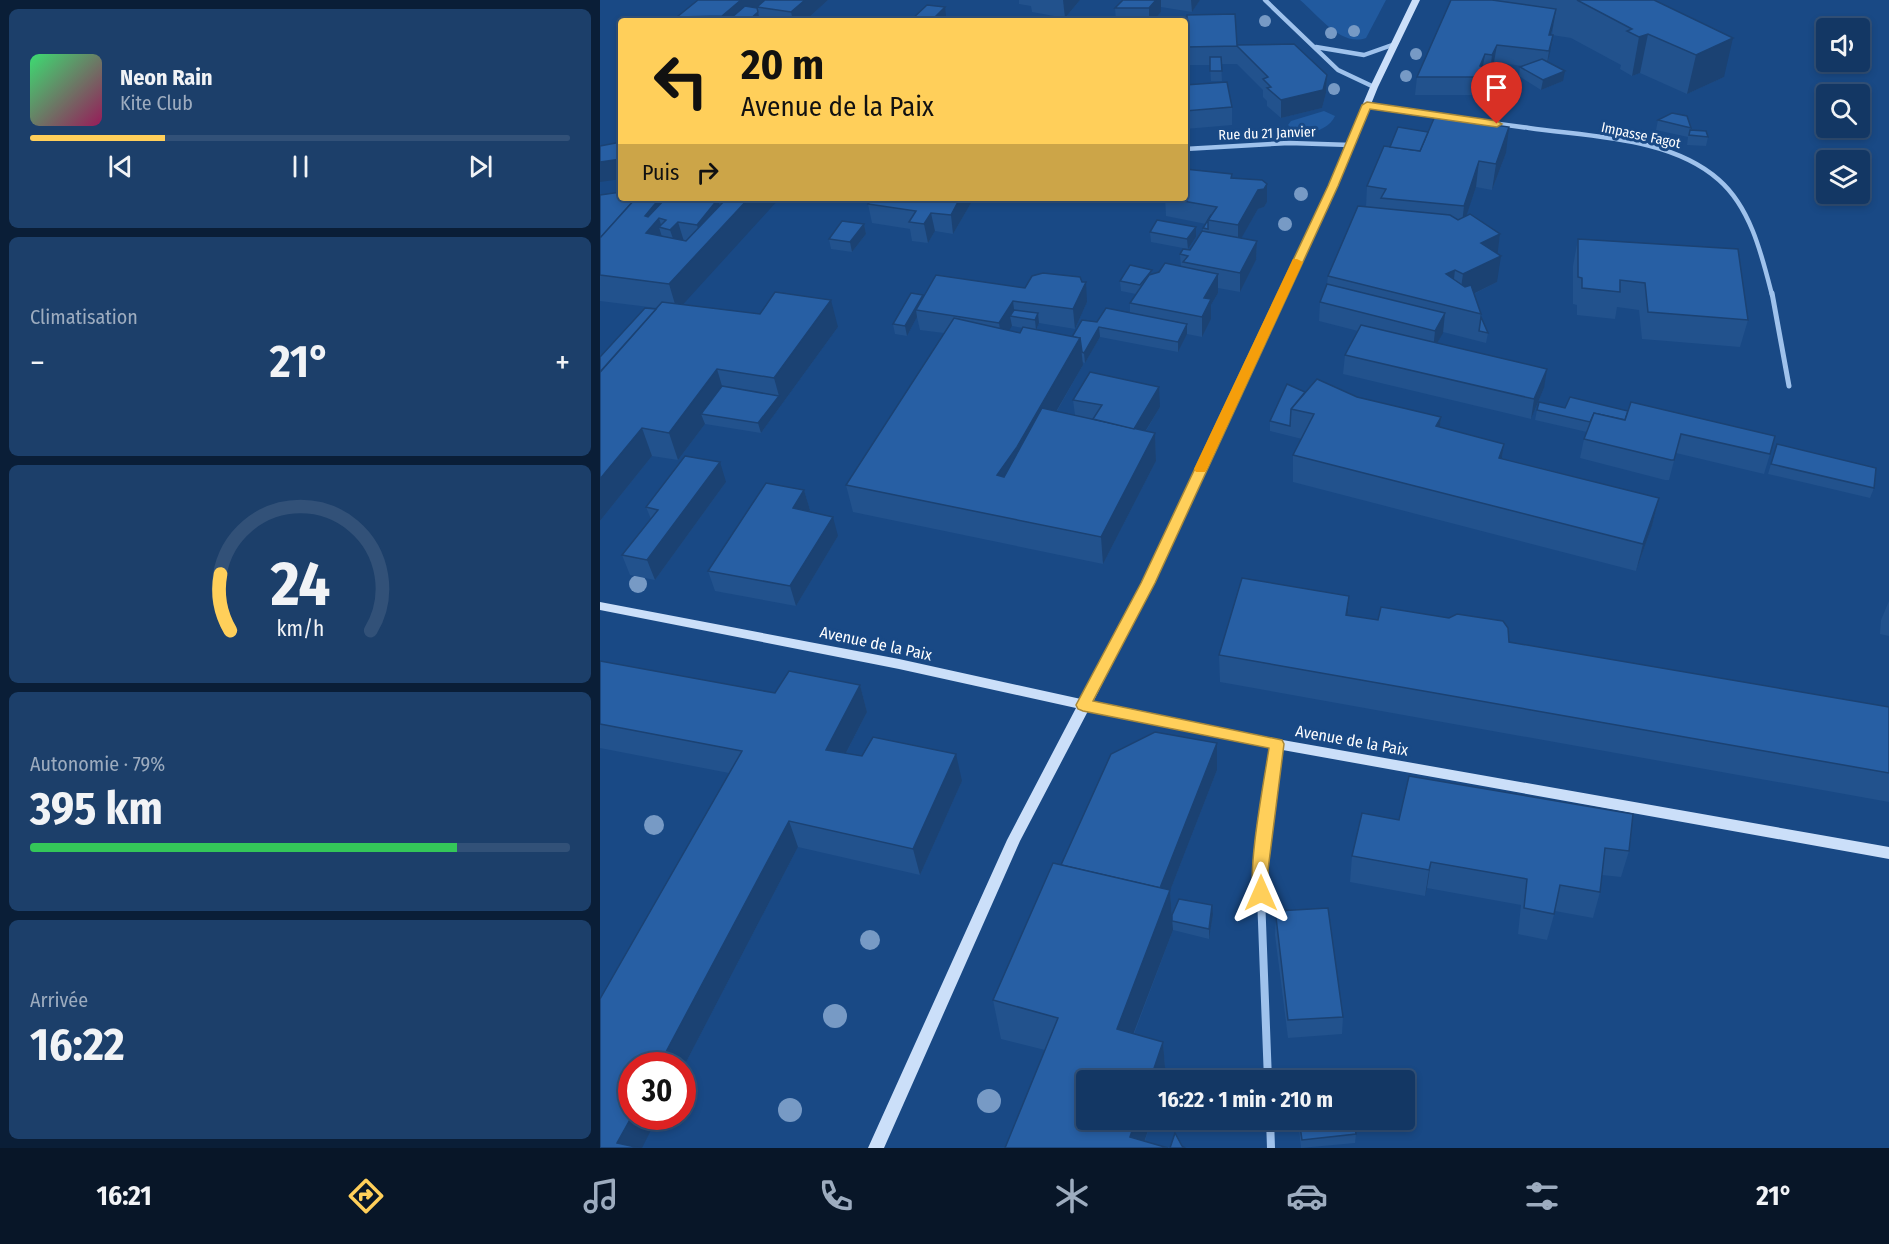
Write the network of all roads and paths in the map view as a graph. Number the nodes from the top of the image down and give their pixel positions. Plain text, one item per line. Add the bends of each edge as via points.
1 (1265, 0) edge
2 (1416, 0) edge
3 (1395, 44) junction
4 (1316, 47) junction
5 (1374, 87) junction
6 (1367, 105) junction
7 (1351, 145) junction
8 (1188, 149) edge
9 (1789, 386) dead end
10 (600, 606) edge
11 (1083, 705) junction
12 (1277, 744) junction
13 (1889, 853) edge
14 (1268, 1070) edge
15 (1270, 1130) edge
16 (876, 1148) edge
17 (1271, 1148) edge

1 - 4 street
2 - 3 main road
3 - 4 street via 1364,55
3 - 5 main road
4 - 5 street via 1338,70
5 - 6 main road
6 - 7 main road
6 - 9 street, Impasse Fagot via 1639,144 1701,165 1727,188 1754,234 1767,266
7 - 8 street, Rue du 21 Janvier via 1284,143
7 - 11 main road via 1148,583
10 - 11 main road, Avenue de la Paix via 900,664
11 - 12 main road, Avenue de la Paix
11 - 16 main road via 1014,840
12 - 13 main road, Avenue de la Paix
12 - 14 street via 1260,870
15 - 17 street

